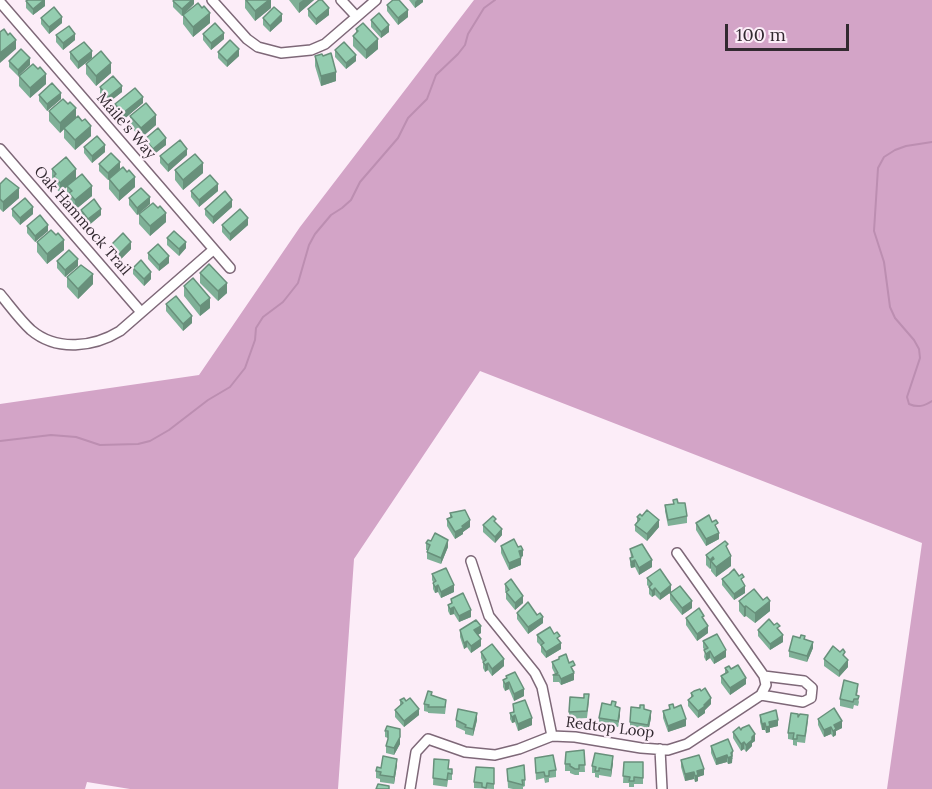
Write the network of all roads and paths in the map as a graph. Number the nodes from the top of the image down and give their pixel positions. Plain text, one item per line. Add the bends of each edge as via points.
1 (212, 0) edge
2 (341, 0) edge
3 (376, 0) edge
4 (0, 2) edge
5 (356, 16) junction
6 (0, 149) edge
7 (213, 250) junction
8 (230, 268) dead end
9 (0, 294) edge
10 (141, 312) junction
11 (677, 553) dead end
12 (471, 561) dead end
13 (764, 676) junction
14 (761, 695) junction
15 (552, 736) junction
16 (660, 749) junction
17 (410, 789) edge
18 (662, 789) edge

1 - 5 street via 248,39 280,53 325,44
2 - 5 street
3 - 5 street
4 - 7 street, Maile's Way
6 - 10 street, Oak Hammock Trail
7 - 8 street, Maile's Way
7 - 10 street
9 - 10 street via 31,330 60,344 88,345 108,338
11 - 13 street
12 - 15 street via 489,616 536,673
13 - 14 street via 766,685
13 - 14 street via 804,681 812,688 811,698 803,702
14 - 16 street, Redtop Loop via 687,744
15 - 16 street, Redtop Loop
15 - 17 street, Redtop Loop via 495,755 465,752 428,739 416,752
16 - 18 street

